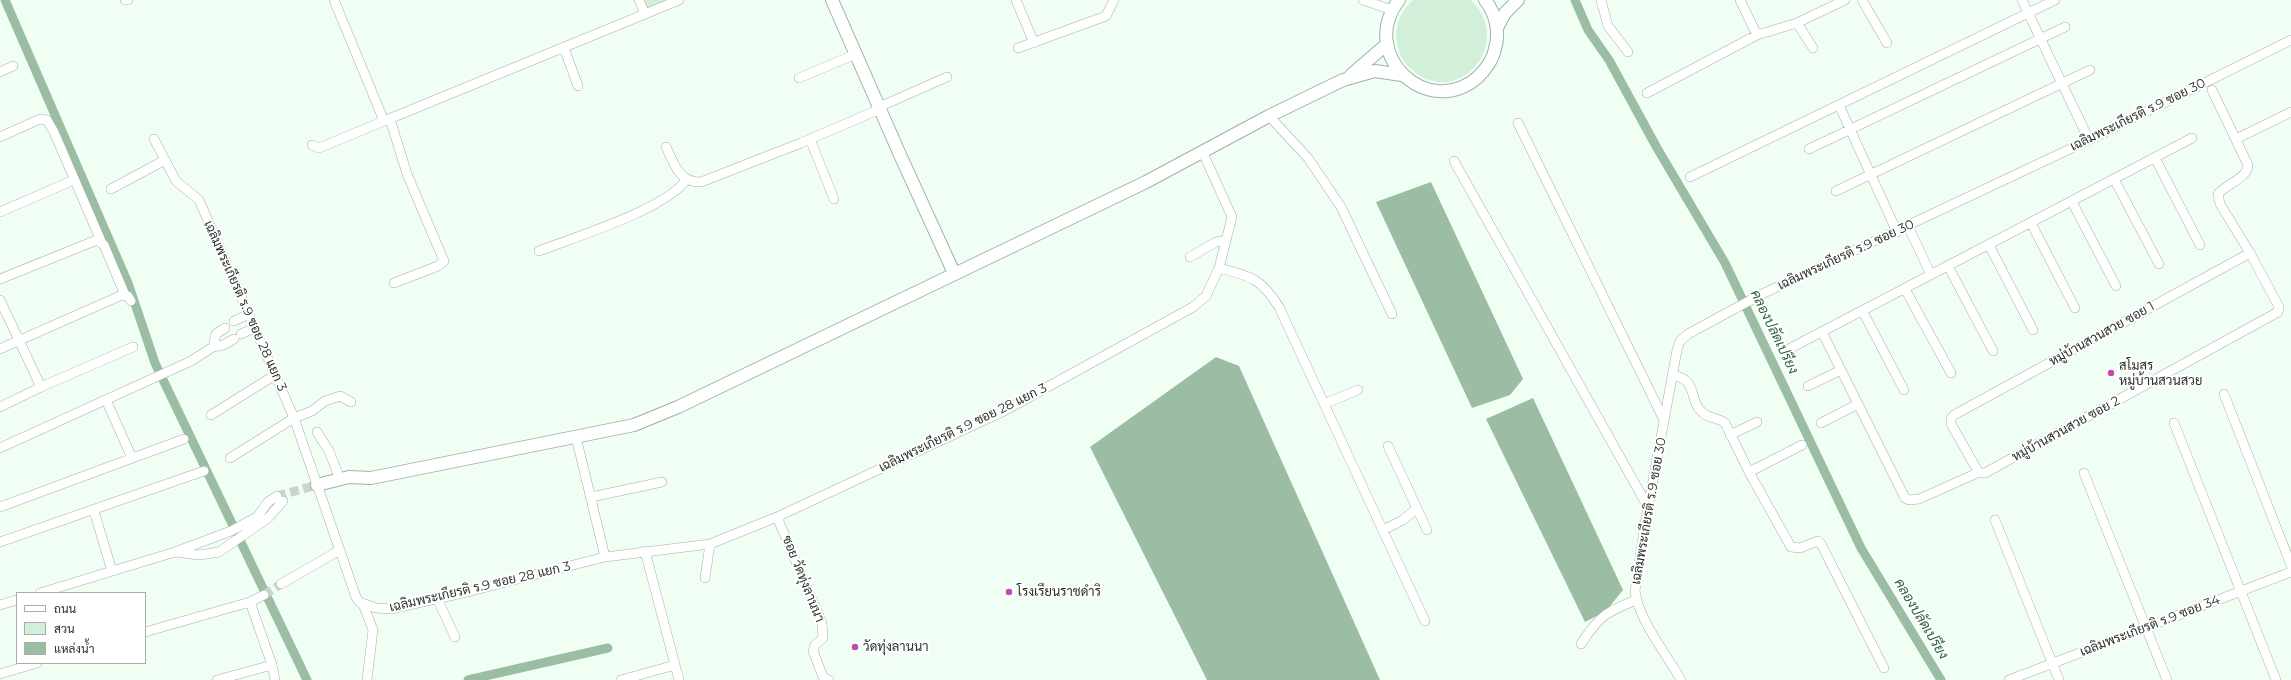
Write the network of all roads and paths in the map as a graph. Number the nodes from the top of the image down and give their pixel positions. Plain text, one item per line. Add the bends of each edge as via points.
1 (125, 0) edge
2 (128, 0) edge
3 (334, 0) edge
4 (639, 0) edge
5 (679, 0) edge
6 (832, 0) edge
7 (1016, 0) edge
8 (1114, 0) edge
9 (1363, 0) edge
10 (1399, 0) edge
11 (1485, 0) edge
12 (1518, 0) edge
13 (1601, 0) edge
14 (1740, 0) edge
15 (1845, 0) edge
16 (1862, 0) edge
17 (2022, 0) edge
18 (2055, 0) edge
19 (1392, 10) junction
20 (2028, 13) junction
21 (645, 14) junction
22 (1797, 23) junction
23 (2065, 27) dead end
24 (1497, 28) junction
25 (1757, 35) junction
26 (2041, 38) junction
27 (2291, 40) edge
28 (1034, 43) junction
29 (1887, 43) dead end
30 (1387, 44) junction
31 (564, 48) junction
32 (1018, 48) dead end
33 (1813, 48) dead end
34 (1628, 52) dead end
35 (856, 54) junction
36 (13, 66) dead end
37 (2090, 70) dead end
38 (0, 72) edge
39 (1402, 75) junction
40 (947, 77) dead end
41 (799, 78) dead end
42 (1343, 80) junction
43 (2063, 84) junction
44 (578, 86) dead end
45 (2212, 90) dead end
46 (1647, 93) dead end
47 (1839, 105) junction
48 (879, 108) junction
49 (2291, 112) edge
50 (1269, 116) junction
51 (387, 120) junction
52 (1518, 123) dead end
53 (1850, 129) junction
54 (0, 137) edge
55 (2192, 138) dead end
56 (154, 139) dead end
57 (810, 139) junction
58 (2236, 139) junction
59 (2089, 140) junction
60 (312, 145) dead end
61 (666, 146) dead end
62 (1809, 149) dead end
63 (1203, 153) junction
64 (2155, 158) junction
65 (165, 160) junction
66 (1454, 161) dead end
67 (1872, 175) junction
68 (1690, 177) dead end
69 (2114, 178) junction
70 (686, 180) junction
71 (69, 182) dead end
72 (111, 189) dead end
73 (1836, 191) dead end
74 (834, 199) dead end
75 (2072, 202) junction
76 (0, 212) edge
77 (2031, 223) junction
78 (1908, 226) junction
79 (1897, 232) junction
80 (1226, 240) junction
81 (101, 241) junction
82 (2200, 245) dead end
83 (1989, 246) junction
84 (539, 251) dead end
85 (2250, 253) junction
86 (1190, 258) dead end
87 (2159, 264) dead end
88 (1948, 266) junction
89 (1219, 268) junction
90 (954, 273) junction
91 (1931, 275) junction
92 (0, 279) edge
93 (394, 283) dead end
94 (2116, 286) dead end
95 (1905, 289) junction
96 (0, 300) edge
97 (2075, 308) dead end
98 (1863, 312) junction
99 (249, 314) junction
100 (1392, 314) dead end
101 (234, 321) dead end
102 (225, 328) dead end
103 (254, 328) junction
104 (2033, 330) dead end
105 (1822, 332) junction
106 (18, 340) junction
107 (132, 347) dead end
108 (213, 347) junction
109 (0, 349) edge
110 (1785, 351) dead end
111 (1993, 351) dead end
112 (1841, 370) junction
113 (1951, 373) dead end
114 (275, 375) junction
115 (1672, 375) junction
116 (1808, 386) dead end
117 (42, 387) junction
118 (1358, 390) dead end
119 (1904, 390) dead end
120 (2224, 394) dead end
121 (106, 400) junction
122 (351, 402) dead end
123 (1324, 404) junction
124 (1858, 404) junction
125 (0, 407) edge
126 (211, 415) dead end
127 (294, 418) junction
128 (1664, 420) junction
129 (1757, 422) dead end
130 (1821, 423) dead end
131 (2174, 423) dead end
132 (317, 432) dead end
133 (1730, 435) junction
134 (576, 437) junction
135 (184, 438) dead end
136 (1802, 445) dead end
137 (1388, 446) dead end
138 (0, 448) edge
139 (132, 458) junction
140 (230, 458) dead end
141 (1977, 470) junction
142 (204, 471) dead end
143 (1749, 472) junction
144 (2084, 473) dead end
145 (340, 479) junction
146 (662, 482) dead end
147 (317, 485) junction
148 (591, 497) junction
149 (280, 498) tunnel mouth
150 (0, 507) edge
151 (1648, 507) junction
152 (1417, 508) junction
153 (94, 511) junction
154 (777, 517) junction
155 (1995, 520) dead end
156 (1383, 530) junction
157 (1427, 530) dead end
158 (234, 535) junction
159 (0, 542) edge
160 (710, 544) junction
161 (340, 550) junction
162 (645, 551) junction
163 (175, 552) junction
164 (605, 557) junction
165 (2291, 565) edge
166 (112, 571) junction
167 (2291, 572) edge
168 (705, 578) dead end
169 (281, 584) tunnel mouth
170 (2241, 591) junction
171 (43, 592) edge
172 (264, 595) tunnel mouth
173 (437, 598) junction
174 (16, 600) edge
175 (1636, 600) junction
176 (250, 602) junction
177 (0, 604) edge
178 (363, 604) junction
179 (1425, 621) dead end
180 (2146, 626) junction
181 (146, 632) edge
182 (455, 637) dead end
183 (1581, 644) dead end
184 (2052, 662) junction
185 (35, 664) edge
186 (272, 665) junction
187 (675, 665) junction
188 (1884, 668) dead end
189 (0, 674) edge
190 (217, 680) edge
191 (275, 680) edge
192 (367, 680) edge
193 (622, 680) edge
194 (679, 680) edge
195 (829, 680) edge
196 (1681, 680) edge
197 (2009, 680) edge
198 (2059, 680) edge
199 (2167, 680) edge
200 (2276, 680) edge

1 - 2 street
3 - 51 street
4 - 21 street
5 - 21 street
6 - 35 main road
7 - 28 street
8 - 28 street via 1106,16
9 - 19 street
10 - 19 main road
11 - 24 main road via 1493,13
12 - 24 main road
13 - 34 street via 1608,26
14 - 25 street
15 - 22 street
16 - 29 street
17 - 20 street
18 - 20 street
19 - 30 main road via 1387,27
20 - 26 street
20 - 47 street
21 - 31 street
22 - 25 street
22 - 33 street
23 - 26 street
24 - 39 main road via 1497,43 1489,64 1478,77 1464,86 1443,91 1432,90 1411,82
25 - 46 street
26 - 43 street
26 - 53 street
27 - 59 street, เฉลิมพระเกียรติ ร.9 ซอย 30
28 - 32 street
30 - 39 main road via 1392,61
30 - 42 main road
31 - 44 street
31 - 51 street
35 - 41 street
35 - 48 main road
36 - 38 street
37 - 43 street
39 - 42 main road via 1375,71
40 - 48 street
42 - 50 main road
43 - 59 street
43 - 67 street
45 - 58 street
47 - 53 street
47 - 68 street
48 - 57 street
48 - 90 main road
49 - 58 street
50 - 63 main road
50 - 100 street via 1308,158 1341,207
51 - 60 street via 318,148
51 - 93 street via 444,260 438,266
52 - 128 street
53 - 62 street
53 - 67 street
54 - 81 street via 40,119 47,120
55 - 64 street
56 - 65 street, เฉลิมพระเกียรติ ร.9 ซอย 28 แยก 3
57 - 70 street via 714,178 701,182
57 - 74 street
58 - 85 street via 2248,168 2244,174 2221,190 2218,198
59 - 78 street, เฉลิมพระเกียรติ ร.9 ซอย 30
61 - 70 street via 677,170
63 - 80 street, เฉลิมพระเกียรติ ร.9 ซอย 28 แยก 3 via 1232,217
63 - 90 main road
64 - 69 street
64 - 82 street
65 - 72 street
65 - 99 street, เฉลิมพระเกียรติ ร.9 ซอย 28 แยก 3 via 176,181 198,200
66 - 151 street
67 - 73 street
67 - 79 street
69 - 75 street
69 - 87 street
70 - 84 street via 680,189 667,198 626,218
71 - 76 street
75 - 77 street
75 - 94 street
77 - 83 street
77 - 97 street
78 - 79 street, เฉลิมพระเกียรติ ร.9 ซอย 30
78 - 91 street
79 - 115 street, เฉลิมพระเกียรติ ร.9 ซอย 30 via 1760,295 1692,330 1680,341
80 - 86 street via 1216,242
80 - 89 street, เฉลิมพระเกียรติ ร.9 ซอย 28 แยก 3
81 - 92 street via 93,240
81 - 106 street via 128,298
83 - 88 street
83 - 104 street
85 - 141 street, หมู่บ้านสวนสวย ซอย 1 via 1954,415 1951,424
85 - 141 street, หมู่บ้านสวนสวย ซอย 2 via 2279,307 2274,316 1985,473 1979,473
88 - 91 street
88 - 111 street
89 - 123 street via 1249,276 1270,293
89 - 154 street, เฉลิมพระเกียรติ ร.9 ซอย 28 แยก 3 via 1206,296 1193,307 1002,412
90 - 134 main road via 678,407 634,425
91 - 95 street
95 - 98 street
95 - 113 street
96 - 106 street
98 - 105 street
98 - 119 street
99 - 101 street
99 - 103 street, เฉลิมพระเกียรติ ร.9 ซอย 28 แยก 3
102 - 108 street via 216,334
103 - 108 street via 223,345
103 - 114 street, เฉลิมพระเกียรติ ร.9 ซอย 28 แยก 3
105 - 110 street
105 - 112 street
106 - 109 street
106 - 117 street
107 - 117 street
108 - 121 street via 191,361
112 - 116 street
112 - 124 street
114 - 126 street
114 - 127 street, เฉลิมพระเกียรติ ร.9 ซอย 28 แยก 3
115 - 128 street, เฉลิมพระเกียรติ ร.9 ซอย 30
115 - 133 street via 1688,381 1701,412 1709,418 1725,423
117 - 125 street
118 - 123 street
120 - 165 street
121 - 138 street
121 - 139 street
122 - 127 street via 340,396
123 - 156 street
124 - 130 street
124 - 141 street via 1905,498 1919,499 1975,474
127 - 140 street
127 - 147 street, เฉลิมพระเกียรติ ร.9 ซอย 28 แยก 3
128 - 151 street, เฉลิมพระเกียรติ ร.9 ซอย 30
129 - 133 street
131 - 170 street
132 - 145 street via 329,451
133 - 143 street
134 - 145 main road via 371,478 349,476
134 - 148 street
135 - 139 street
136 - 143 street
137 - 152 street
139 - 150 street
142 - 153 street
143 - 188 street via 1791,547 1800,548 1818,541 1821,544
144 - 180 street
145 - 147 main road
146 - 148 street
147 - 161 street, เฉลิมพระเกียรติ ร.9 ซอย 28 แยก 3
148 - 164 street
149 - 158 street via 268,518
151 - 175 street, เฉลิมพระเกียรติ ร.9 ซอย 30 via 1635,591
152 - 156 street via 1403,520
152 - 157 street
153 - 159 street
153 - 166 street
154 - 160 street, เฉลิมพระเกียรติ ร.9 ซอย 28 แยก 3
154 - 195 street, ซอย วัดทุ่งลานนา via 822,623 823,638 815,645 813,651 823,677
155 - 184 street
156 - 179 street
158 - 163 street
158 - 163 street via 229,547 210,554
160 - 162 street, เฉลิมพระเกียรติ ร.9 ซอย 28 แยก 3
160 - 168 street
161 - 169 street
161 - 178 street, เฉลิมพระเกียรติ ร.9 ซอย 28 แยก 3 via 356,597
162 - 164 street, เฉลิมพระเกียรติ ร.9 ซอย 28 แยก 3
162 - 187 street
163 - 166 street
164 - 173 street, เฉลิมพระเกียรติ ร.9 ซอย 28 แยก 3
166 - 171 street
167 - 170 street, เฉลิมพระเกียรติ ร.9 ซอย 34
170 - 180 street, เฉลิมพระเกียรติ ร.9 ซอย 34
170 - 200 street
172 - 176 street
173 - 178 street, เฉลิมพระเกียรติ ร.9 ซอย 28 แยก 3 via 391,609
173 - 182 street
174 - 177 street
175 - 183 street via 1598,620
175 - 196 street, เฉลิมพระเกียรติ ร.9 ซอย 30 via 1646,622
176 - 181 street
176 - 186 street
178 - 192 street via 373,630
180 - 184 street, เฉลิมพระเกียรติ ร.9 ซอย 34
180 - 199 street
184 - 197 street, เฉลิมพระเกียรติ ร.9 ซอย 34
184 - 198 street
185 - 189 street
186 - 190 street
186 - 191 street
187 - 193 street
187 - 194 street

